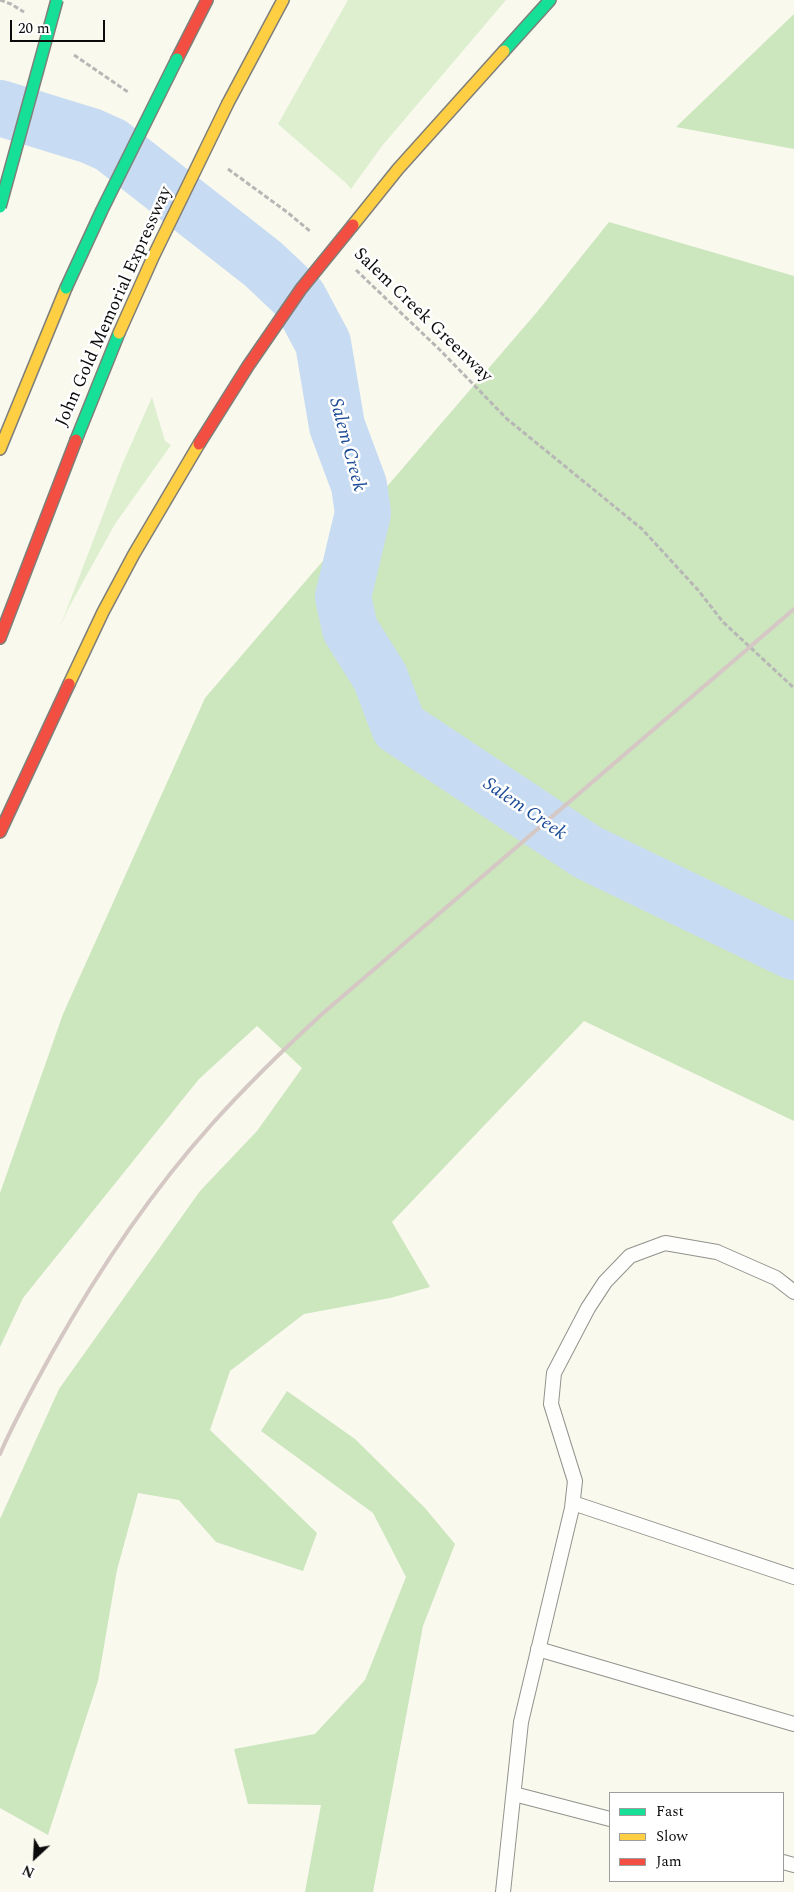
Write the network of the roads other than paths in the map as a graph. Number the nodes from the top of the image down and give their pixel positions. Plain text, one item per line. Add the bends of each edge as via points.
1 (57, 0) edge
2 (207, 0) edge
3 (283, 0) edge
4 (550, 0) edge
5 (0, 207) edge
6 (0, 450) edge
7 (0, 638) edge
8 (0, 832) edge
9 (794, 1292) edge
10 (572, 1502) junction
11 (794, 1577) edge
12 (538, 1649) junction
13 (794, 1724) edge
14 (514, 1794) junction
15 (609, 1819) edge
16 (503, 1892) edge

1 - 5 highway, bridge
2 - 6 highway, bridge via 66,288
3 - 7 highway, John Gold Memorial Expressway, bridge via 228,103 119,333
4 - 8 highway, bridge via 398,169 296,297 248,366 134,554
9 - 10 lane via 776,1278 717,1252 665,1243 630,1256 588,1308 554,1373 551,1404 575,1481
10 - 11 lane
10 - 12 lane
12 - 13 lane
12 - 14 lane via 521,1722
14 - 15 lane
14 - 16 lane

